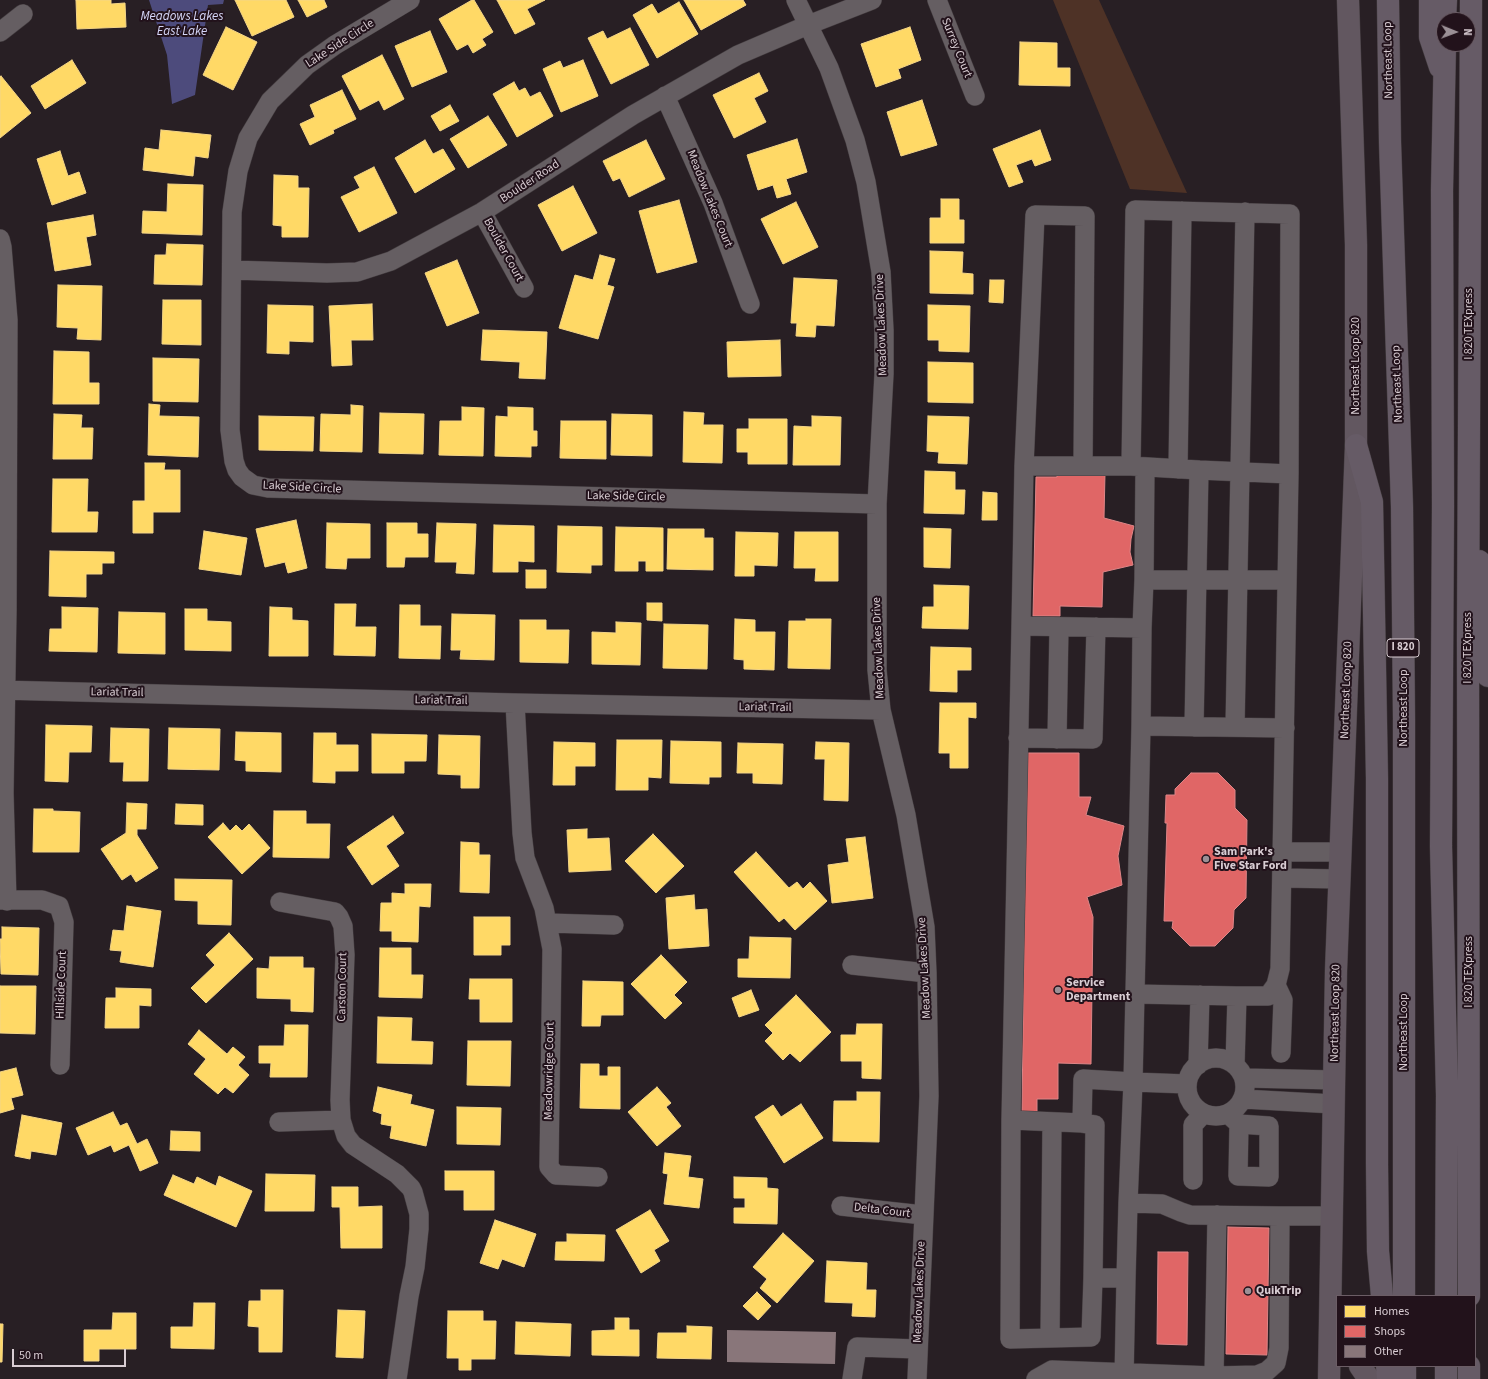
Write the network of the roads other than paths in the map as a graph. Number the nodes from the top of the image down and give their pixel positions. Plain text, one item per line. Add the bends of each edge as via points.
1 (410, 0) edge
2 (796, 0) edge
3 (872, 0) edge
4 (937, 0) edge
5 (1348, 0) edge
6 (1388, 0) edge
7 (1430, 0) edge
8 (1446, 0) edge
9 (1471, 0) edge
10 (1445, 12) edge
11 (23, 14) dead end
12 (808, 25) junction
13 (0, 32) edge
14 (1445, 52) edge
15 (1444, 81) junction
16 (665, 96) junction
17 (975, 96) dead end
18 (1182, 211) junction
19 (482, 212) junction
20 (1245, 212) junction
21 (0, 239) edge
22 (232, 270) junction
23 (524, 288) dead end
24 (750, 304) dead end
25 (1356, 445) junction
26 (1024, 466) junction
27 (1083, 466) junction
28 (1138, 467) junction
29 (1178, 469) junction
30 (1199, 470) junction
31 (1241, 471) junction
32 (1288, 474) junction
33 (1468, 494) junction
34 (877, 504) junction
35 (1144, 580) junction
36 (1197, 580) junction
37 (1238, 580) junction
38 (1287, 580) junction
39 (1021, 626) junction
40 (1059, 627) junction
41 (1096, 627) junction
42 (1142, 628) junction
43 (1488, 676) edge
44 (3, 690) edge
45 (515, 703) junction
46 (882, 710) junction
47 (1141, 726) junction
48 (1194, 727) junction
49 (1235, 727) junction
50 (1285, 728) junction
51 (1018, 738) junction
52 (1057, 738) junction
53 (1283, 852) junction
54 (1341, 852) junction
55 (1282, 878) junction
56 (1340, 879) junction
57 (3, 900) edge
58 (280, 902) dead end
59 (548, 923) junction
60 (614, 925) dead end
61 (852, 965) dead end
62 (927, 973) junction
63 (1276, 985) junction
64 (1135, 994) junction
65 (1200, 995) junction
66 (1237, 996) junction
67 (1281, 1054) dead end
68 (60, 1065) dead end
69 (1198, 1065) junction
70 (1240, 1071) junction
71 (1335, 1080) junction
72 (1133, 1082) junction
73 (1187, 1084) junction
74 (1243, 1099) junction
75 (1334, 1104) junction
76 (1204, 1114) junction
77 (342, 1120) junction
78 (1012, 1120) junction
79 (279, 1122) dead end
80 (1052, 1122) junction
81 (1082, 1123) junction
82 (598, 1177) dead end
83 (1193, 1180) dead end
84 (1128, 1203) junction
85 (841, 1206) dead end
86 (923, 1215) junction
87 (1217, 1215) junction
88 (1280, 1216) junction
89 (1332, 1216) junction
90 (1094, 1278) junction
91 (1126, 1278) junction
92 (1382, 1295) edge
93 (1404, 1295) edge
94 (1446, 1295) edge
95 (1469, 1295) edge
96 (1334, 1307) edge
97 (405, 1324) junction
98 (1050, 1338) junction
99 (918, 1349) junction
100 (1329, 1352) junction
101 (1361, 1367) edge
102 (1387, 1367) edge
103 (1405, 1367) edge
104 (1446, 1367) edge
105 (1469, 1367) edge
106 (1124, 1376) edge
107 (1214, 1376) junction
108 (397, 1379) edge
109 (410, 1379) edge
110 (852, 1379) edge
111 (917, 1379) edge
112 (1036, 1379) edge
113 (1318, 1379) edge
114 (1329, 1379) edge
115 (1369, 1379) edge
116 (1388, 1379) edge
117 (1405, 1379) edge
118 (1446, 1379) edge
119 (1469, 1379) edge

1 - 22 street, Lake Side Circle via 307,65 270,101 248,138 238,171 232,212
2 - 12 street, Meadow Lakes Drive
3 - 12 street
4 - 17 street, Surrey Court
5 - 25 main road, Northeast Loop 820 via 1356,245
6 - 93 highway, Northeast Loop / I 820 via 1402,523
7 - 15 highway via 1430,37
8 - 10 highway
9 - 33 highway, I 820 TEXpress
11 - 13 street
12 - 16 street, Boulder Road via 738,55
12 - 34 street, Meadow Lakes Drive via 829,68 855,140 866,182 881,272 884,374
14 - 15 highway, I 820 TEXpress
15 - 94 highway, I 820 TEXpress via 1441,846 1447,1095
16 - 19 street, Boulder Road
16 - 24 street, Meadow Lakes Court via 713,203
18 - 20 street
18 - 28 street via 1135,210
18 - 29 street
19 - 22 street, Boulder Road via 391,261 357,272
19 - 23 street, Boulder Court
20 - 31 street
20 - 32 street via 1290,214
21 - 44 street via 8,320
22 - 34 street, Lake Side Circle via 230,430 237,470 253,485 268,488
25 - 54 main road, Northeast Loop 820
25 - 92 highway via 1372,502 1377,779 1378,1251
26 - 27 street
26 - 27 street via 1035,215 1084,216
26 - 39 street
27 - 28 street
28 - 29 street
28 - 35 street
29 - 30 street
30 - 31 street
30 - 36 street
31 - 32 street
31 - 37 street
32 - 38 street
33 - 43 highway via 1485,598
33 - 95 highway, I 820 TEXpress
34 - 46 street, Meadow Lakes Drive via 877,670
35 - 36 street
35 - 42 street
36 - 37 street
36 - 48 street
37 - 38 street
37 - 49 street
38 - 50 street
39 - 40 street
39 - 51 street
40 - 41 street
40 - 52 street
41 - 42 street
41 - 52 street via 1093,739
42 - 47 street
44 - 45 street, Lariat Trail
44 - 57 street
45 - 46 street, Lariat Trail
45 - 59 street, Meadowridge Court via 525,858
46 - 62 street, Meadow Lakes Drive via 906,815 925,927
47 - 48 street
47 - 64 street
48 - 49 street
49 - 50 street
50 - 53 street
51 - 52 street
51 - 78 street
53 - 54 street
53 - 55 street
54 - 56 main road, Northeast Loop 820
55 - 56 street
55 - 63 street via 1280,969
56 - 71 main road, Northeast Loop 820
57 - 68 street, Hillside Court via 42,900 59,906 64,922
58 - 77 street, Carston Court via 334,912 339,916 343,926 345,955 340,1100
59 - 60 street
59 - 82 street, Meadowridge Court via 552,949 549,1167 556,1175
61 - 62 street
62 - 86 street, Meadow Lakes Drive via 929,1096
63 - 66 street via 1268,996
63 - 67 street via 1283,1000
64 - 65 street
64 - 72 street
65 - 66 street
65 - 69 street
66 - 70 street
69 - 70 street via 1217,1058 1226,1060
69 - 73 street
70 - 71 street
70 - 74 street via 1245,1092
71 - 75 main road, Northeast Loop 820
72 - 73 street
72 - 81 street via 1083,1079
72 - 84 street
73 - 76 street via 1191,1102
74 - 75 street
74 - 76 street via 1234,1119
75 - 89 main road, Northeast Loop 820
76 - 83 street via 1193,1124
77 - 79 street
77 - 97 street, Carston Court via 346,1136 353,1145 396,1174 413,1192 419,1229
78 - 80 street
78 - 98 street via 1010,1339
80 - 81 street
80 - 98 street
81 - 90 street via 1095,1125
84 - 87 street via 1162,1204 1190,1214
84 - 91 street
85 - 86 street, Delta Court
86 - 99 street, Meadow Lakes Drive
87 - 88 street
87 - 107 street
88 - 89 street
88 - 107 street via 1279,1348 1276,1363 1257,1375
89 - 96 main road, Northeast Loop 820
90 - 91 street
90 - 98 street via 1091,1337
91 - 106 street
96 - 100 main road, Northeast Loop 820
97 - 108 street, Carston Court
97 - 109 street, Carston Court
99 - 110 street via 857,1347
99 - 111 street, Meadow Lakes Drive
100 - 113 main road
100 - 114 main road, Northeast Loop 820
101 - 115 main road
102 - 116 highway
103 - 117 highway
104 - 118 highway
105 - 119 highway
106 - 107 street
106 - 112 street via 1052,1370

